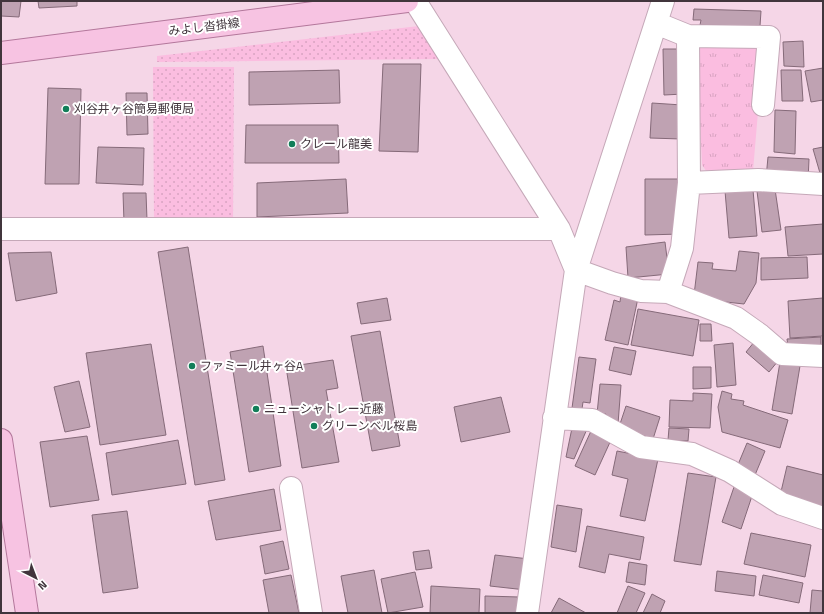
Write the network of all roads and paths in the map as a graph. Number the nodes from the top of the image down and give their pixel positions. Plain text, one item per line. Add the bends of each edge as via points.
1 (407, 1) edge
2 (415, 1) edge
3 (663, 1) edge
4 (656, 23) junction
5 (688, 36) junction
6 (1, 53) edge
7 (763, 105) dead end
8 (689, 182) junction
9 (823, 184) edge
10 (1, 229) edge
11 (559, 229) junction
12 (576, 270) junction
13 (668, 292) junction
14 (823, 356) edge
15 (554, 418) junction
16 (1, 440) edge
17 (291, 488) dead end
18 (823, 518) edge
19 (27, 613) edge
20 (311, 613) edge
21 (528, 613) edge

1 - 6 main road, みよし沓掛線
2 - 11 street
3 - 4 street
4 - 5 street
4 - 12 street
5 - 7 street via 769,37
5 - 8 street
8 - 9 street via 758,180
8 - 13 street via 682,248
10 - 11 street
11 - 12 street
12 - 13 street via 641,291
12 - 15 street
13 - 14 street via 736,318 782,354
15 - 18 street via 592,420 642,447 692,454 730,471 782,504
15 - 21 street
16 - 19 main road
17 - 20 street

